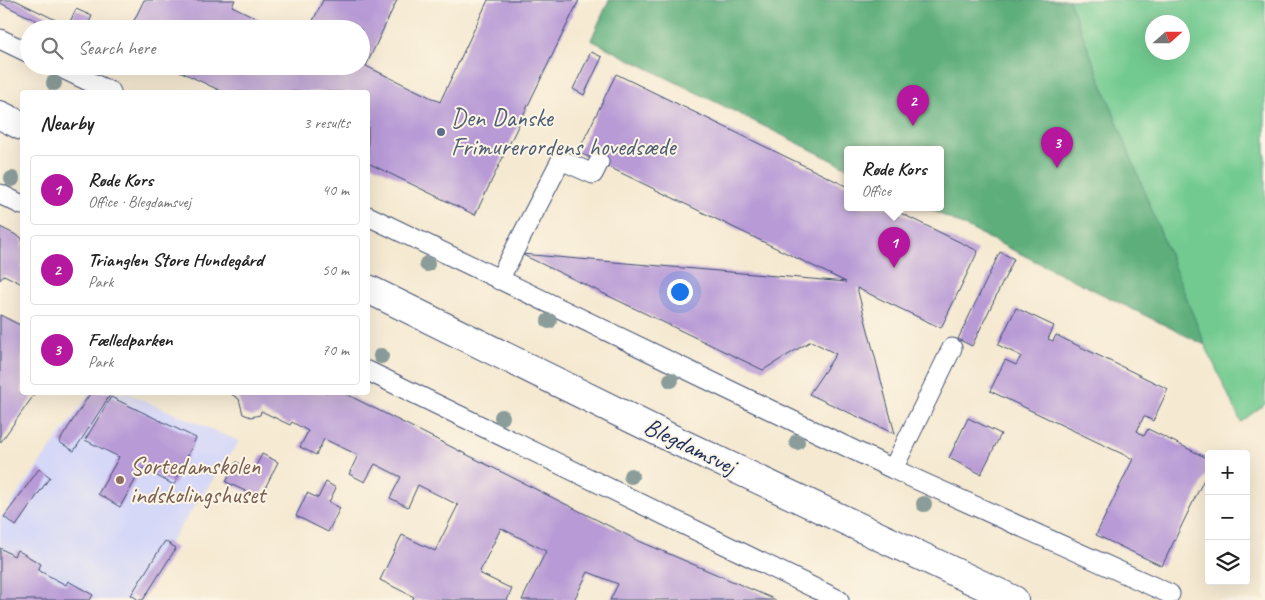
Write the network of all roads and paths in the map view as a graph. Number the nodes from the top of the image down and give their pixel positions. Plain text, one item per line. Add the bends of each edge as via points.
1 (0, 39) edge
2 (20, 49) edge
3 (76, 75) edge
4 (108, 90) edge
5 (0, 115) edge
6 (20, 125) edge
7 (599, 162) dead end
8 (0, 194) edge
9 (20, 204) edge
10 (370, 217) edge
11 (499, 280) junction
12 (370, 290) edge
13 (952, 348) dead end
14 (370, 372) edge
15 (893, 469) junction
16 (1170, 594) dead end
17 (839, 600) edge
18 (1014, 600) edge

1 - 2 lane
3 - 4 lane
5 - 6 street
7 - 11 lane via 593,174 561,160
8 - 9 lane
10 - 11 lane
11 - 15 lane
12 - 18 street, Blegdamsvej via 681,443
13 - 15 lane
14 - 17 lane
15 - 16 lane

